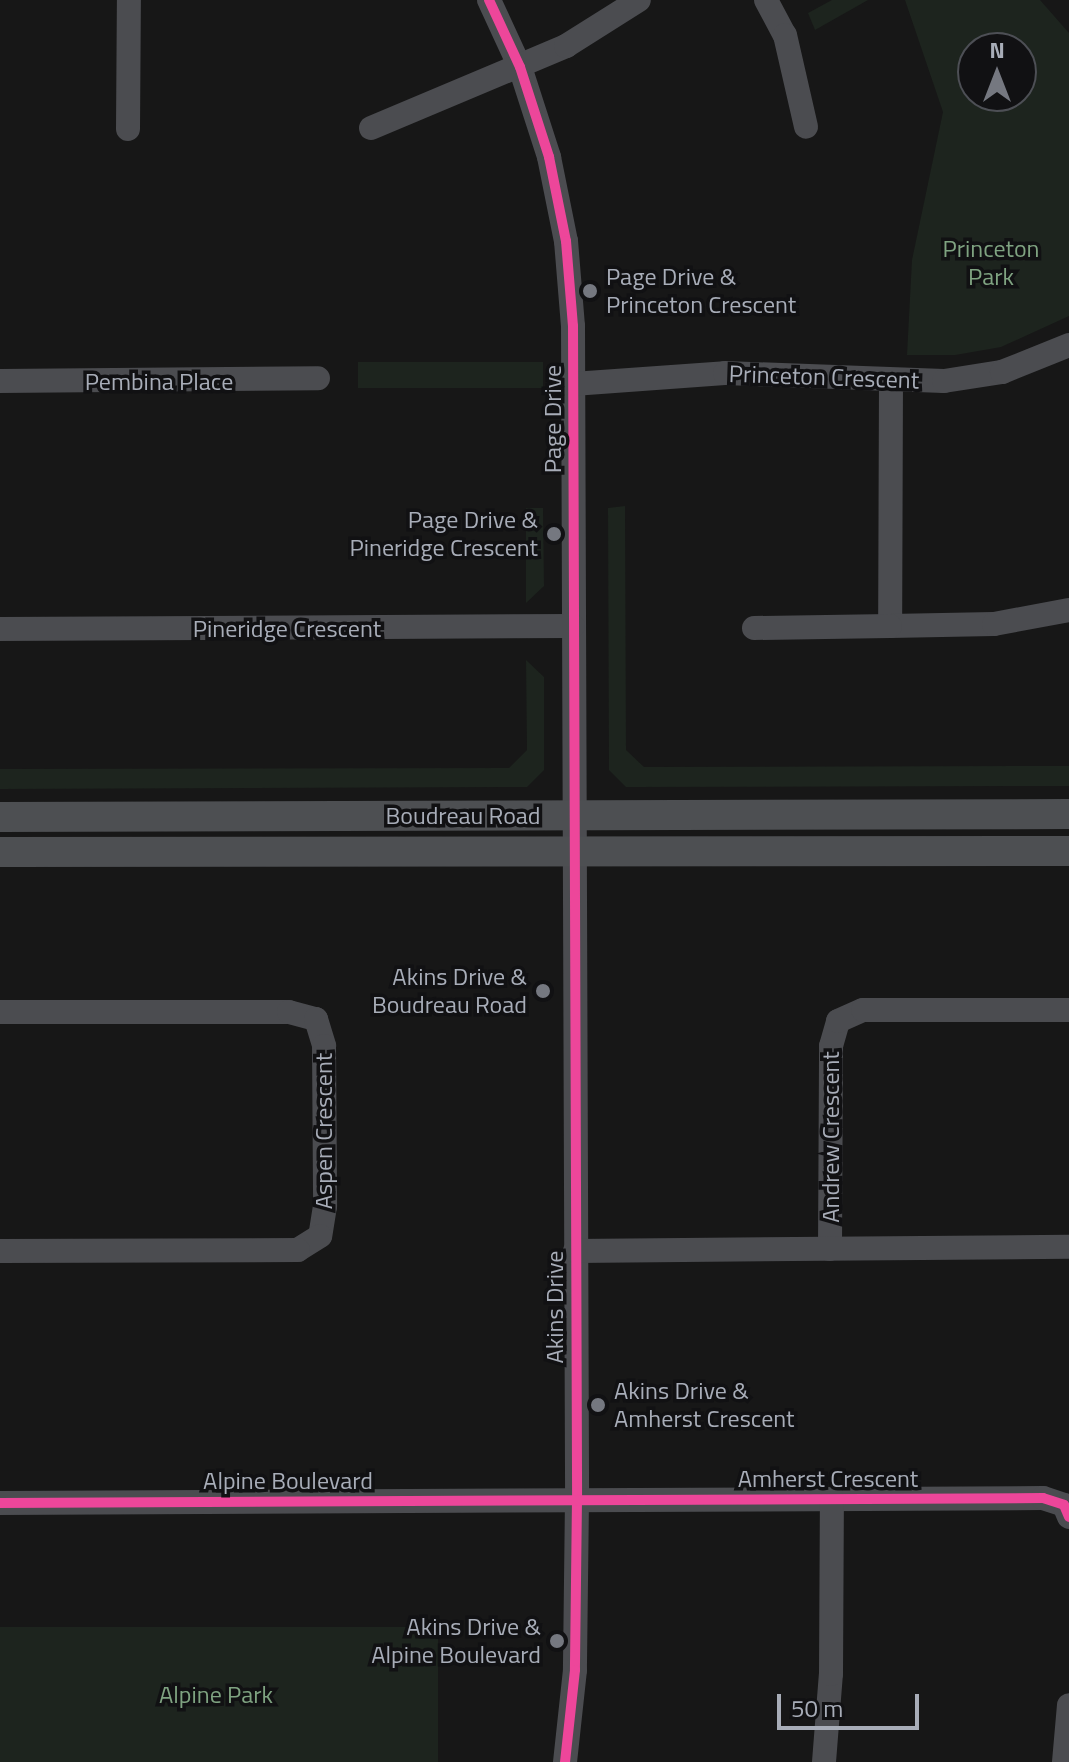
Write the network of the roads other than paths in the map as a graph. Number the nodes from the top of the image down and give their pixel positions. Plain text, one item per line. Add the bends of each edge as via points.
1 (129, 0) edge
2 (489, 0) edge
3 (639, 0) edge
4 (766, 0) edge
5 (520, 67) junction
6 (806, 127) dead end
7 (371, 128) dead end
8 (128, 129) dead end
9 (1069, 345) edge
10 (318, 378) dead end
11 (891, 380) junction
12 (0, 381) edge
13 (573, 384) junction
14 (1069, 610) edge
15 (573, 626) junction
16 (890, 626) junction
17 (754, 628) dead end
18 (0, 629) edge
19 (1069, 814) edge
20 (574, 816) junction
21 (0, 817) edge
22 (574, 851) junction
23 (1069, 851) edge
24 (0, 852) edge
25 (1069, 1010) edge
26 (0, 1012) edge
27 (1069, 1247) edge
28 (830, 1249) junction
29 (0, 1251) edge
30 (575, 1251) junction
31 (577, 1499) junction
32 (832, 1499) junction
33 (0, 1503) edge
34 (1069, 1517) edge
35 (1069, 1705) edge
36 (565, 1762) edge
37 (824, 1762) edge
38 (1064, 1762) edge

1 - 8 street
2 - 5 street, Page Drive
3 - 5 street via 609,22
4 - 6 street via 785,35
5 - 7 street
5 - 13 street, Page Drive via 559,199 570,283
9 - 11 street, Princeton Crescent via 973,379
10 - 12 street, Pembina Place
11 - 13 street, Princeton Crescent via 725,373
11 - 16 street
13 - 15 street, Page Drive
14 - 16 street via 994,624
15 - 18 street, Pineridge Crescent
15 - 20 street, Page Drive
16 - 17 street
19 - 20 main road, Boudreau Road
20 - 21 main road, Boudreau Road
20 - 22 street, Page Drive
22 - 23 main road, Boudreau Road
22 - 24 main road, Boudreau Road
22 - 30 street, Akins Drive
25 - 28 street, Andrew Crescent via 863,1010 838,1021 831,1046
26 - 29 street, Aspen Crescent via 289,1012 316,1019 324,1046 325,1218 316,1241 298,1250
27 - 28 street, Andrew Crescent
28 - 30 street, Andrew Crescent
30 - 31 street, Akins Drive
31 - 32 street, Amherst Crescent
31 - 33 street, Alpine Boulevard
31 - 36 street, Akins Drive via 575,1670
32 - 34 street, Amherst Crescent via 1043,1498 1064,1505
32 - 37 street, Amherst Crescent via 831,1674
35 - 38 street

